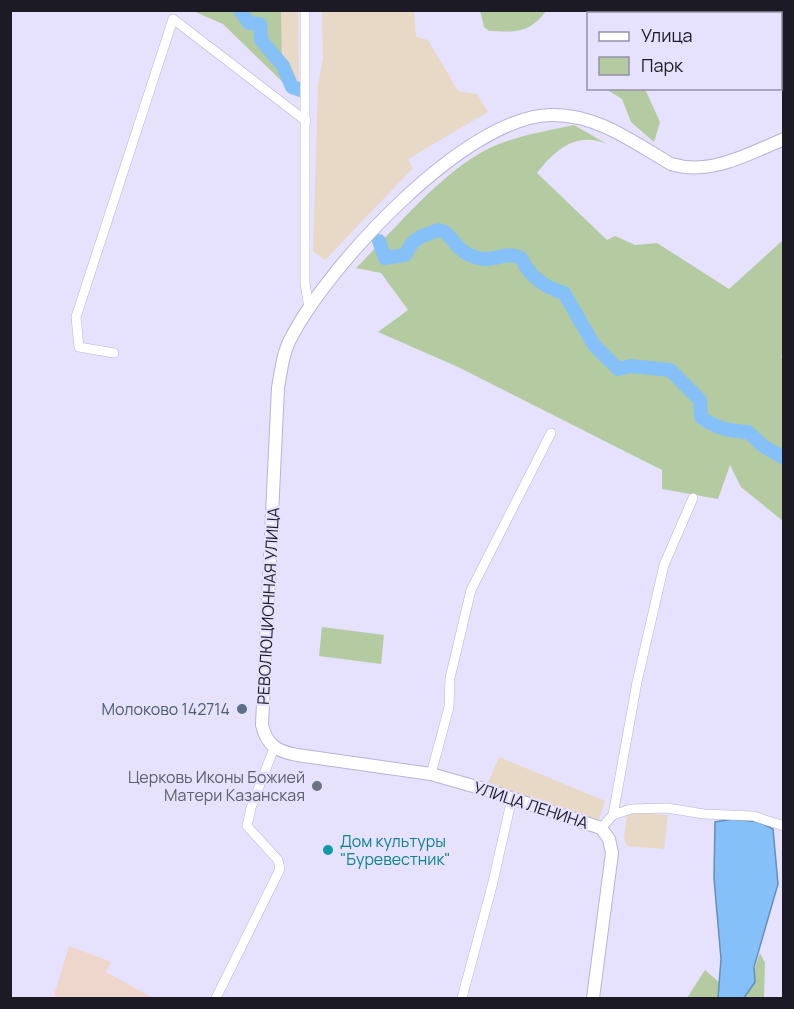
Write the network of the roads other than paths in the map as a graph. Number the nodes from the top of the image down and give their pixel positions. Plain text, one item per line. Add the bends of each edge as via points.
1 (305, 10) edge
2 (306, 121) junction
3 (783, 139) edge
4 (309, 308) junction
5 (114, 353) dead end
6 (552, 433) dead end
7 (693, 498) dead end
8 (274, 748) junction
9 (431, 774) junction
10 (512, 798) junction
11 (613, 815) junction
12 (783, 826) edge
13 (601, 828) junction
14 (216, 999) edge
15 (462, 999) edge
16 (593, 999) edge

1 - 2 street
2 - 4 street via 305,283
2 - 5 street via 173,19 76,317 79,347
3 - 4 main road, РЕВОЛЮЦИОННАЯ УЛИЦА via 723,164 683,168 600,123 549,115 523,122 480,140 419,185 346,260
4 - 8 main road, РЕВОЛЮЦИОННАЯ УЛИЦА via 291,338 278,388 262,725
6 - 9 street via 471,590 450,678 449,706
7 - 11 street via 664,565 637,681
8 - 9 main road via 297,755
8 - 14 street via 250,808 248,826 278,860 280,869
9 - 10 main road, УЛИЦА ЛЕНИНА
10 - 13 main road, УЛИЦА ЛЕНИНА
10 - 15 street
11 - 12 street via 632,809 667,808 753,816
11 - 13 street
13 - 16 main road, УЛИЦА ЛЕНИНА via 609,838 612,853

